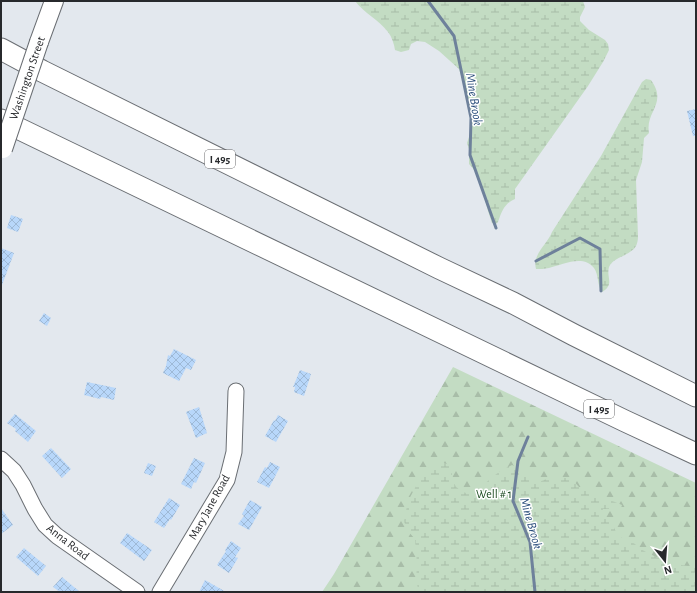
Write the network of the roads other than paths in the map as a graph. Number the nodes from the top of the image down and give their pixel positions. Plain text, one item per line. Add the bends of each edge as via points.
1 (54, 1) edge
2 (1, 49) edge
3 (1, 120) edge
4 (2, 152) edge
5 (236, 391) dead end
6 (696, 396) edge
7 (696, 454) edge
8 (1, 459) edge
9 (137, 592) edge
10 (160, 592) edge

1 - 4 main road, Washington Street, bridge
2 - 6 highway, I 495
3 - 7 highway, I 495
5 - 10 street, Mary Jane Road via 234,452 228,480
8 - 9 street, Anna Road via 14,471 45,525

